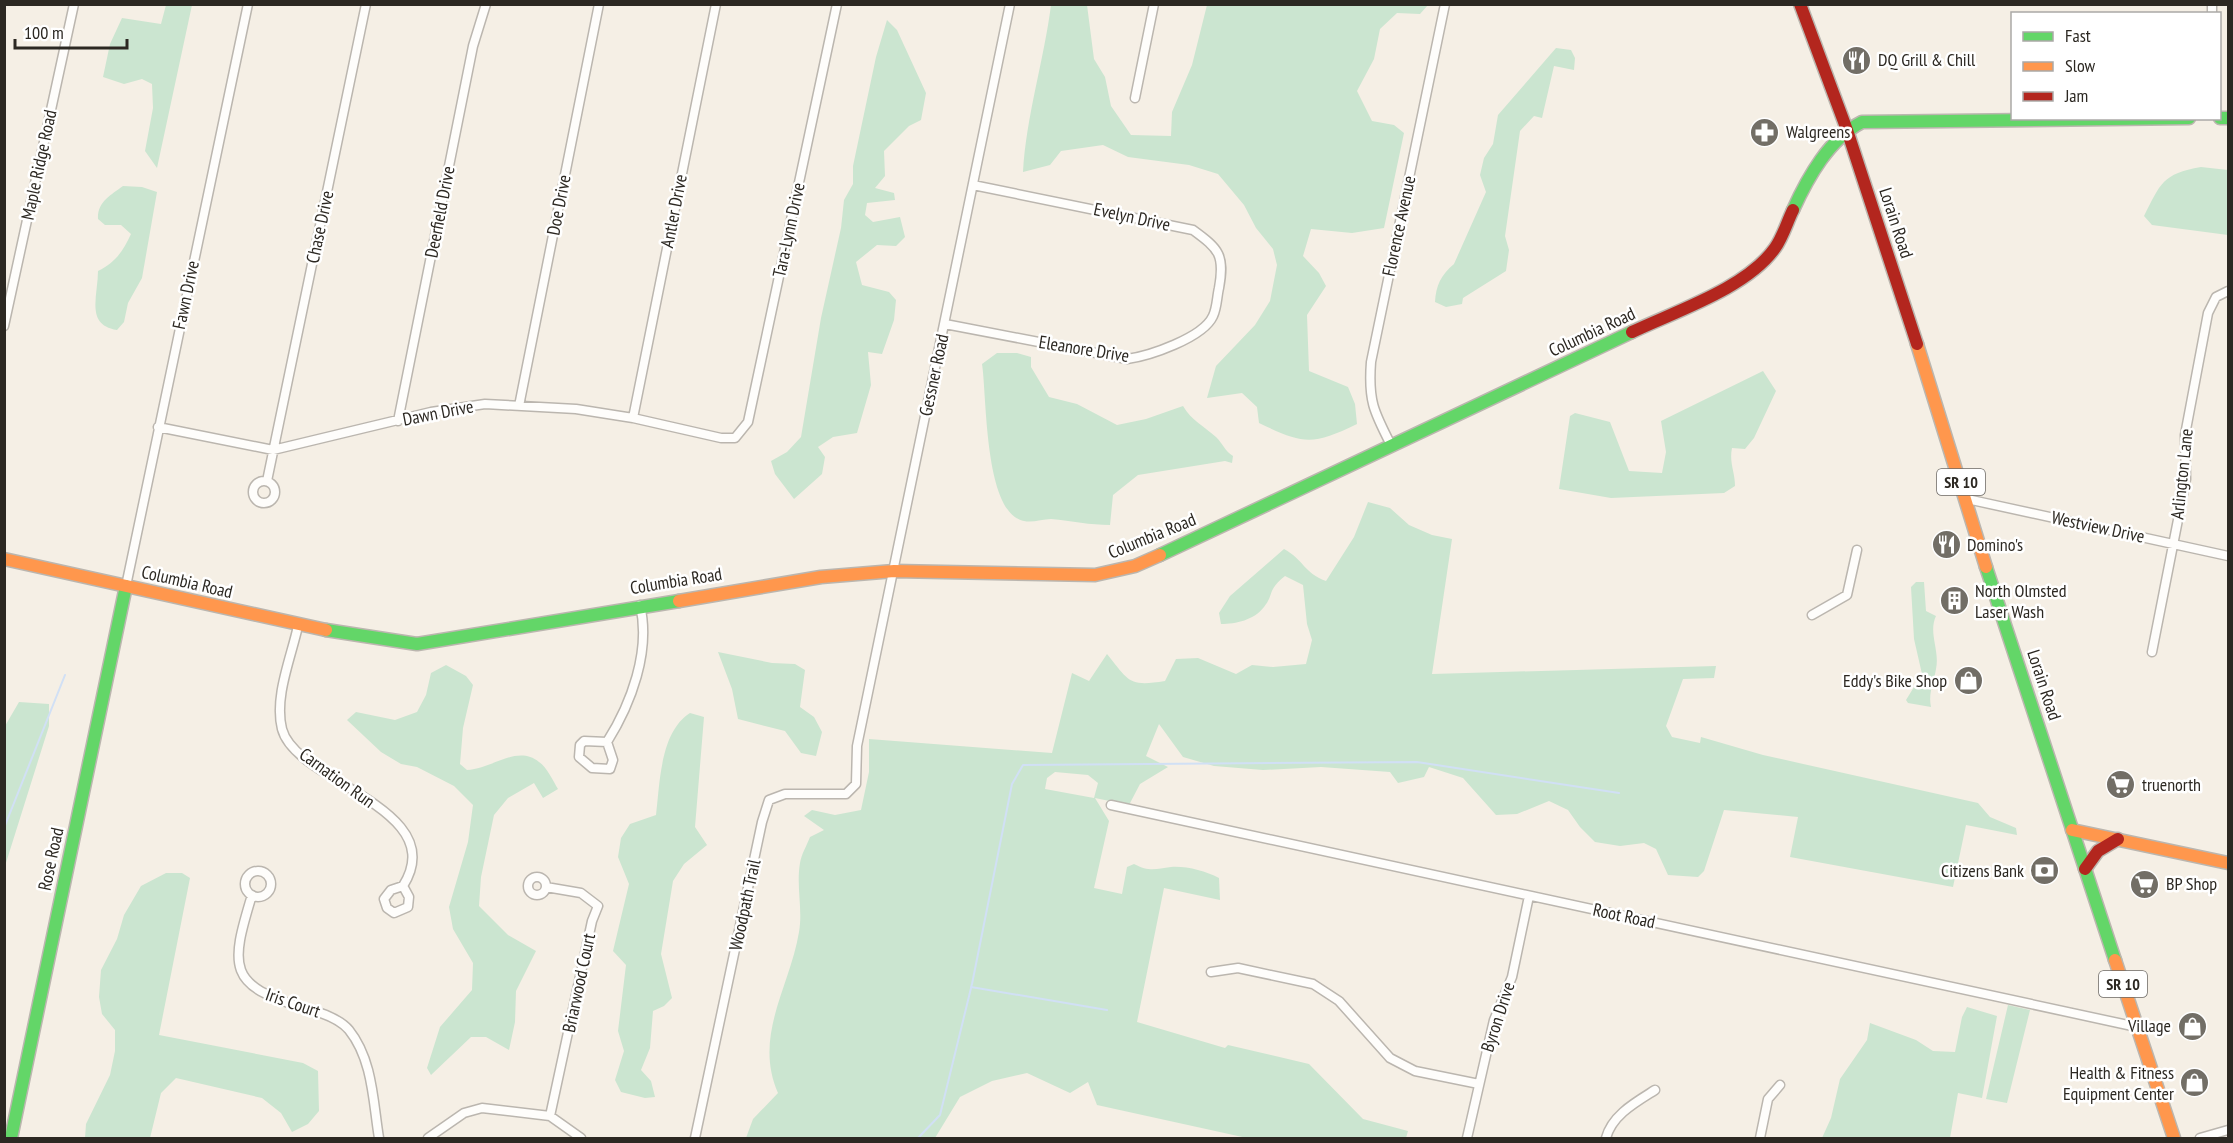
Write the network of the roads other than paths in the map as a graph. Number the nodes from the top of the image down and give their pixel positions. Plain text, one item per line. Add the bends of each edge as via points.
1 (74, 4) edge
2 (248, 4) edge
3 (366, 4) edge
4 (486, 4) edge
5 (599, 4) edge
6 (716, 4) edge
7 (837, 4) edge
8 (1010, 4) edge
9 (1154, 4) edge
10 (1445, 4) edge
11 (1800, 4) edge
12 (1135, 98) dead end
13 (2011, 119) edge
14 (1847, 130) junction
15 (973, 185) junction
16 (2229, 291) edge
17 (1213, 316) joint
18 (945, 324) junction
19 (4, 326) edge
20 (519, 406) junction
21 (633, 418) junction
22 (398, 421) junction
23 (158, 427) junction
24 (721, 438) joint
25 (1391, 445) junction
26 (273, 450) junction
27 (267, 481) dead end
28 (1967, 499) junction
29 (2174, 543) junction
30 (1857, 550) dead end
31 (2229, 556) edge
32 (4, 559) edge
33 (894, 571) junction
34 (126, 586) junction
35 (640, 606) junction
36 (1812, 615) dead end
37 (298, 626) junction
38 (2152, 652) dead end
39 (607, 742) junction
40 (857, 746) joint
41 (1111, 805) dead end
42 (2072, 830) junction
43 (2118, 839) junction
44 (2229, 863) edge
45 (2085, 869) junction
46 (403, 886) dead end
47 (546, 887) dead end
48 (252, 895) dead end
49 (1529, 896) junction
50 (1211, 972) dead end
51 (2137, 1027) junction
52 (1479, 1084) junction
53 (1780, 1085) dead end
54 (1655, 1090) dead end
55 (550, 1116) junction
56 (2229, 1130) edge
57 (11, 1138) edge
58 (379, 1138) edge
59 (428, 1138) edge
60 (581, 1138) edge
61 (695, 1138) edge
62 (1467, 1138) edge
63 (1606, 1138) edge
64 (1760, 1138) edge
65 (2174, 1138) edge
66 (2200, 1138) edge

1 - 19 street, Maple Ridge Road
2 - 23 street, Fawn Drive
3 - 26 street, Chase Drive
4 - 22 street, Deerfield Drive via 473,46
5 - 20 street, Doe Drive
6 - 21 street, Antler Drive
7 - 24 street, Tara-Lynn Drive via 748,422 735,438
8 - 15 street, Gessner Road
9 - 12 street
10 - 25 street, Florence Avenue via 1371,362 1369,391 1375,415
11 - 14 main road, Lorain Road / SR 10
13 - 14 main road via 1882,120 1862,122
14 - 25 main road, Columbia Road via 1807,179 1776,247 1750,273 1697,302
14 - 28 main road, Lorain Road / SR 10
15 - 17 street, Evelyn Drive via 1193,230 1217,248 1222,271
15 - 18 street, Gessner Road
16 - 29 street, Arlington Lane via 2216,297 2208,313 2185,435 2186,479
17 - 18 street, Eleanore Drive via 1199,331 1149,356 1127,360
18 - 33 street, Gessner Road
20 - 21 street, Dawn Drive
20 - 22 street, Dawn Drive via 460,406
21 - 24 street, Dawn Drive
22 - 26 street, Dawn Drive
23 - 26 street, Dawn Drive
23 - 34 street, Fawn Drive
25 - 33 main road, Columbia Road via 1116,572 1068,575
26 - 27 street, Chase Drive
28 - 29 street, Westview Drive
28 - 42 main road, Lorain Road / SR 10
29 - 31 street, Westview Drive
29 - 38 street, Arlington Lane
30 - 36 street via 1847,595
32 - 34 main road, Columbia Road
33 - 35 main road, Columbia Road via 821,576
33 - 40 street, Gessner Road
34 - 37 main road, Columbia Road
34 - 57 main road, Rose Road
35 - 37 main road, Columbia Road via 417,644
35 - 39 street via 644,641 627,708
37 - 46 street, Carnation Run via 280,704 283,731 291,745 315,765 396,822 408,838 412,862
39 - 39 street via 584,741 579,757 597,770 610,769 613,760
40 - 61 street, Woodpath Trail via 856,784 846,794 785,794 769,800
41 - 49 street, Root Road
42 - 43 main road
42 - 45 main road, Lorain Road / SR 10
43 - 44 main road
43 - 45 main road via 2092,856
45 - 51 main road, Lorain Road / SR 10
47 - 55 street, Briarwood Court via 580,893 598,906
48 - 58 street, Iris Court via 238,945 244,978 267,997 321,1012 347,1028 366,1056
49 - 51 street, Root Road
49 - 52 street, Byron Drive via 1512,976 1494,1020
50 - 52 street via 1238,968 1313,984 1339,1001 1390,1058 1415,1071
51 - 65 main road, Lorain Road / SR 10
52 - 62 street, Byron Drive
53 - 64 street via 1768,1100
54 - 63 street via 1628,1107
55 - 59 street via 482,1108 464,1113
55 - 60 street
56 - 66 street

